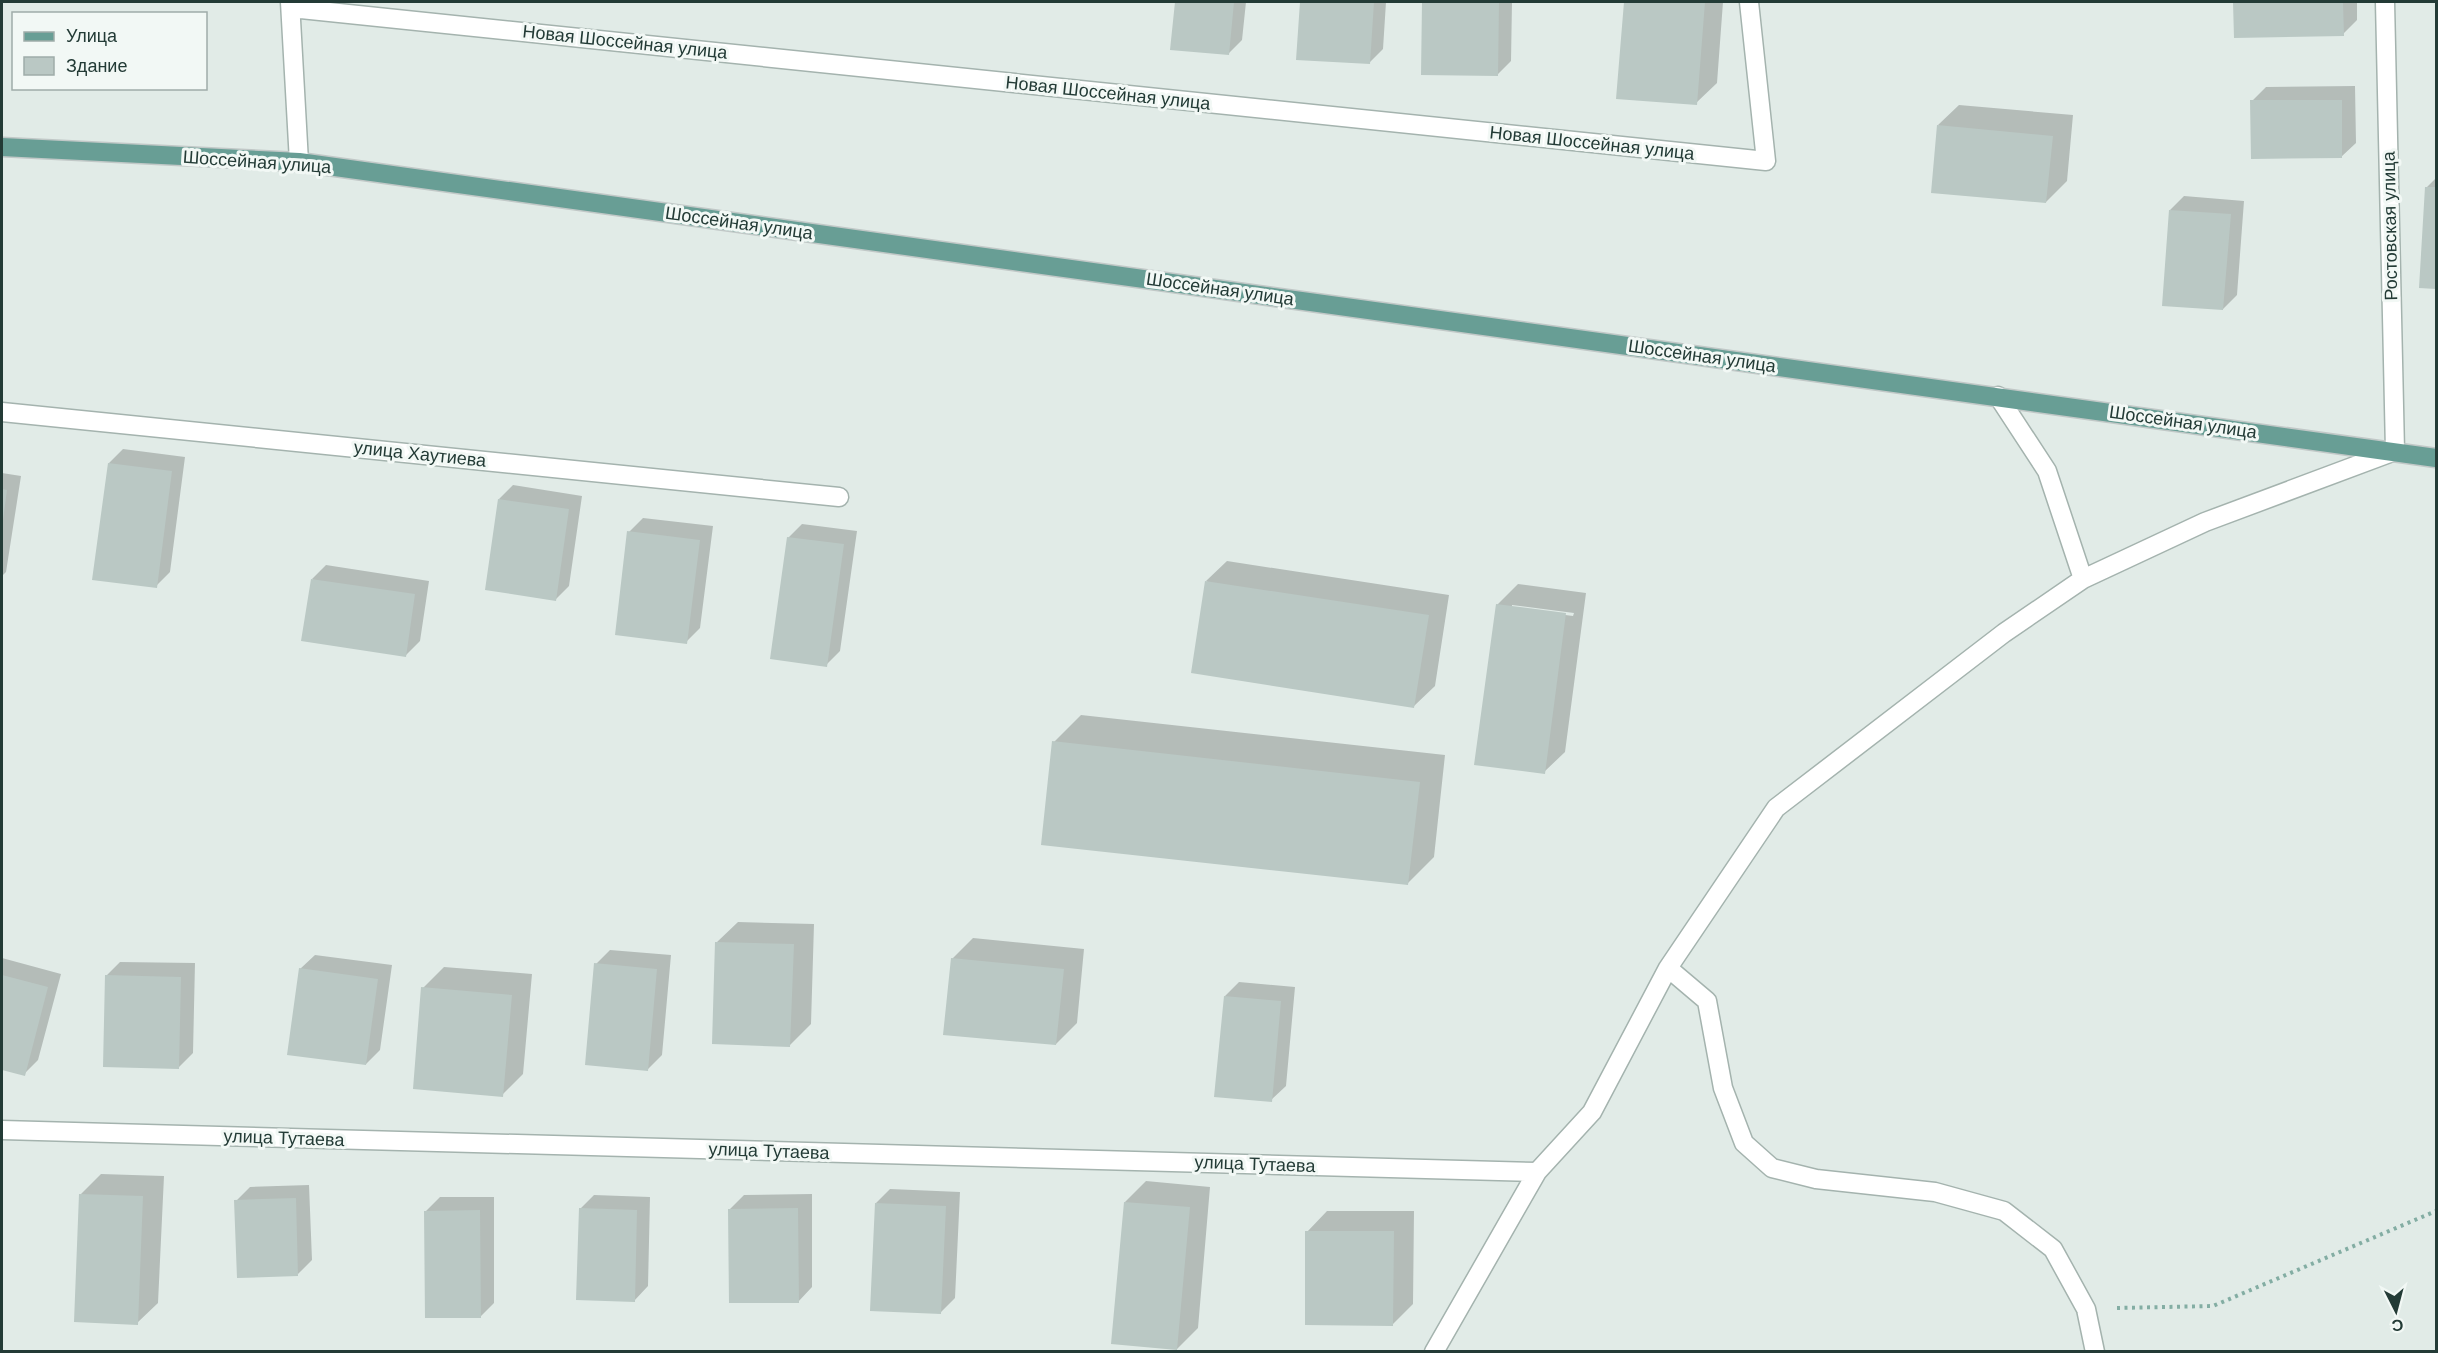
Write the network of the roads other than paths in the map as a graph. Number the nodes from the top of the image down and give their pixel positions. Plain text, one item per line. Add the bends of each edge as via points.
1 (1749, 2) edge
2 (2385, 2) edge
3 (291, 4) edge
4 (2, 147) edge
5 (299, 162) junction
6 (1998, 396) junction
7 (2, 412) edge
8 (2395, 451) junction
9 (2436, 458) edge
10 (838, 497) dead end
11 (2083, 579) junction
12 (1668, 968) junction
13 (2, 1130) edge
14 (1537, 1172) junction
15 (1434, 1352) edge
16 (2095, 1352) edge

1 - 3 street, Новая Шоссейная улица via 1766,162
2 - 8 street, Ростовская улица
3 - 5 street
4 - 5 main road, Шоссейная улица
5 - 6 main road, Шоссейная улица
6 - 8 main road, Шоссейная улица
6 - 11 street via 2047,471
7 - 10 street, улица Хаутиева
8 - 9 main road, Шоссейная улица
8 - 11 street via 2205,522
11 - 12 street via 2004,633 1776,808
12 - 14 street via 1592,1112
12 - 16 street via 1707,1001 1724,1088 1743,1143 1772,1168 1816,1179 1935,1192 2004,1211 2053,1249 2086,1309
13 - 14 street, улица Тутаева
14 - 15 street

